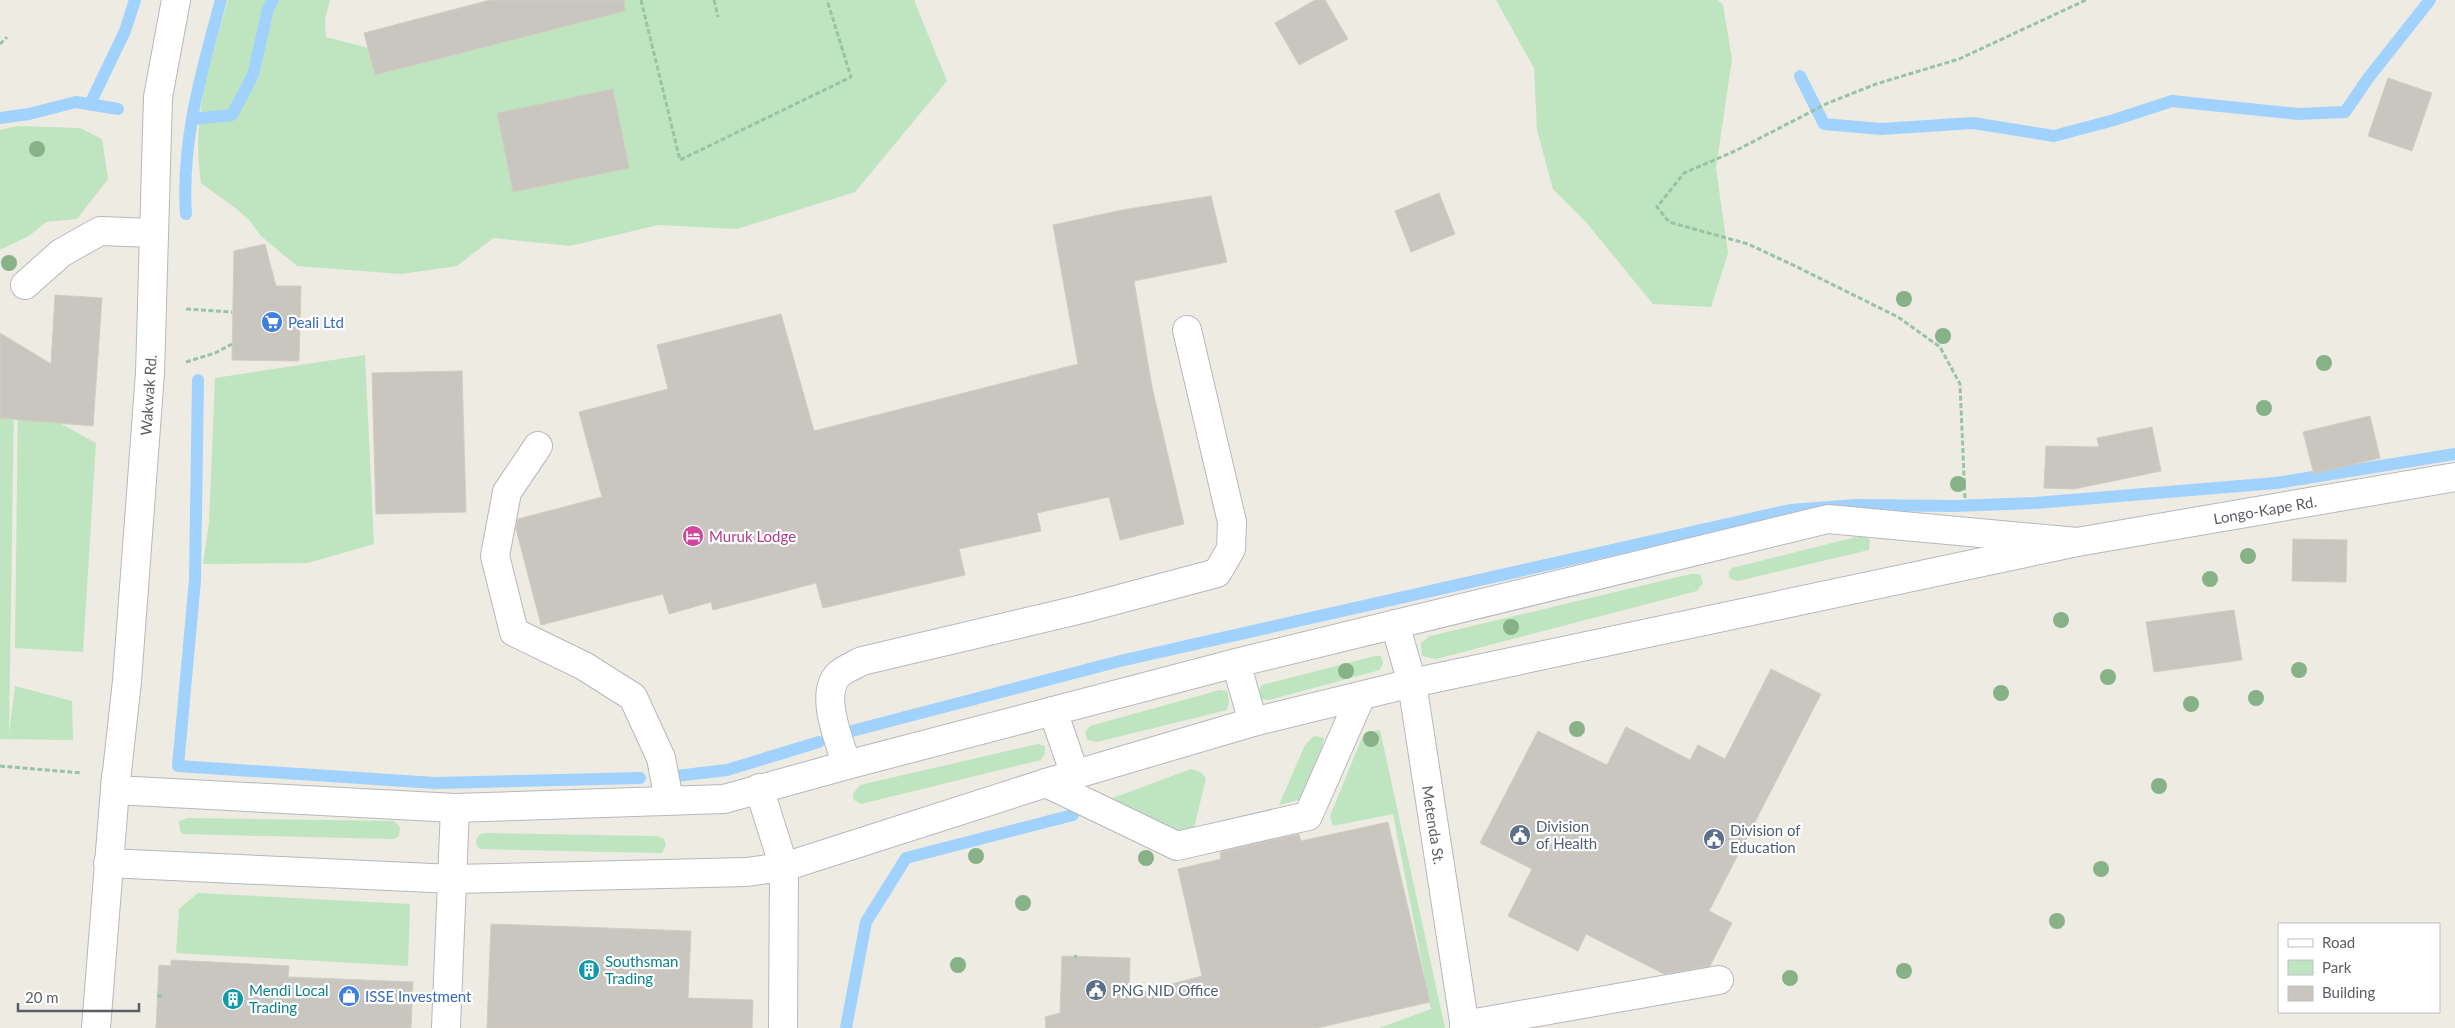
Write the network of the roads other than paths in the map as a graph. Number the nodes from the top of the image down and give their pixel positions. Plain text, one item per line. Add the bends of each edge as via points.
1 (176, 0) edge
2 (153, 232) junction
3 (25, 286) dead end
4 (1187, 330) dead end
5 (538, 446) dead end
6 (2455, 477) edge
7 (2077, 542) junction
8 (1395, 624) junction
9 (1236, 663) junction
10 (1412, 683) junction
11 (1361, 696) junction
12 (1053, 711) junction
13 (1253, 722) junction
14 (847, 765) junction
15 (1075, 775) junction
16 (116, 783) junction
17 (1046, 783) junction
18 (759, 788) junction
19 (669, 800) junction
20 (455, 808) junction
21 (108, 863) junction
22 (784, 866) junction
23 (453, 879) junction
24 (1719, 980) dead end
25 (1464, 1027) edge
26 (96, 1028) edge
27 (446, 1028) edge
28 (783, 1028) edge

1 - 2 street, Wakwak Rd. via 158,98
2 - 3 street via 100,231 61,253
2 - 16 street, Wakwak Rd. via 150,373 127,681
4 - 14 street via 1232,522 1231,549 1217,573 1082,610 862,661 837,676 830,697 832,720
5 - 19 street via 507,492 495,556 514,632 584,666 633,697 661,758
6 - 7 street, Longo-Kape Rd.
7 - 8 street via 1828,519
7 - 10 street
8 - 9 street
8 - 10 street, Metenda St.
9 - 12 street
9 - 13 street
10 - 11 street
10 - 25 street, Metenda St.
11 - 13 street
11 - 17 street via 1308,816 1177,846
12 - 14 street
12 - 15 street
13 - 15 street
14 - 18 street
15 - 17 street
16 - 20 street
16 - 21 street, Wakwak Rd.
17 - 22 street
18 - 19 street via 724,799
18 - 22 street
19 - 20 street
20 - 23 street
21 - 23 street
21 - 26 street, Wakwak Rd.
22 - 23 street via 747,872
22 - 28 street
23 - 27 street
24 - 25 street

